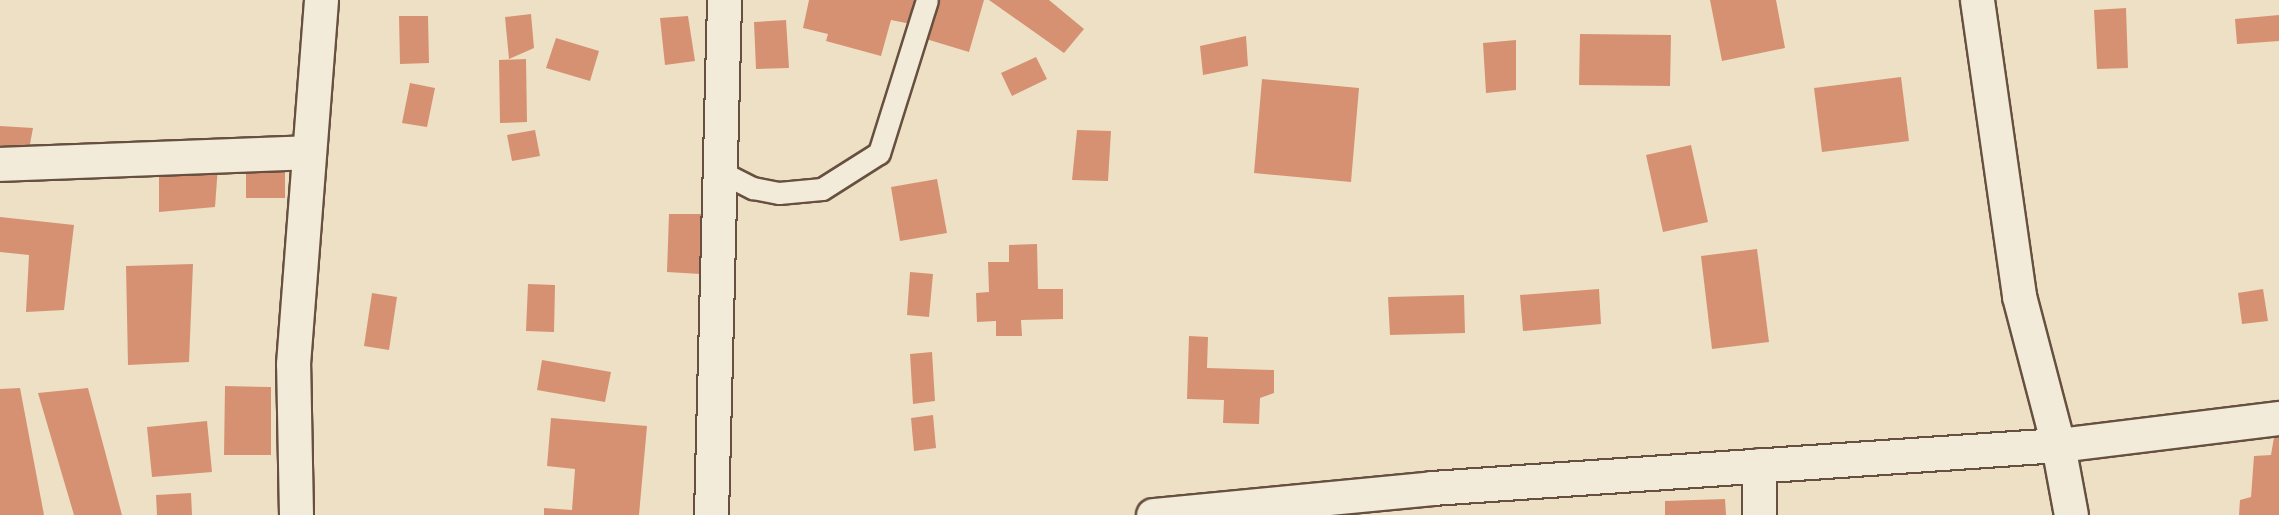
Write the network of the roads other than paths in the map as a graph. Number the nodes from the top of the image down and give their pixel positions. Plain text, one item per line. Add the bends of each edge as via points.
1 (321, 0) edge
2 (724, 0) edge
3 (927, 0) edge
4 (1977, 0) edge
5 (309, 152) junction
6 (0, 164) edge
7 (721, 172) junction
8 (2279, 418) edge
9 (2058, 445) junction
10 (1758, 465) junction
11 (1432, 502) edge
12 (296, 515) edge
13 (711, 515) edge
14 (1153, 515) edge
15 (1759, 515) edge
16 (2072, 515) edge

1 - 5 street
2 - 7 street
3 - 7 lane via 879,153 822,189 770,191 753,188
4 - 9 street via 2019,296
5 - 6 street
5 - 12 street via 293,364
7 - 13 street
8 - 9 street
9 - 10 street
9 - 16 street
10 - 11 street
10 - 15 street
11 - 14 street

